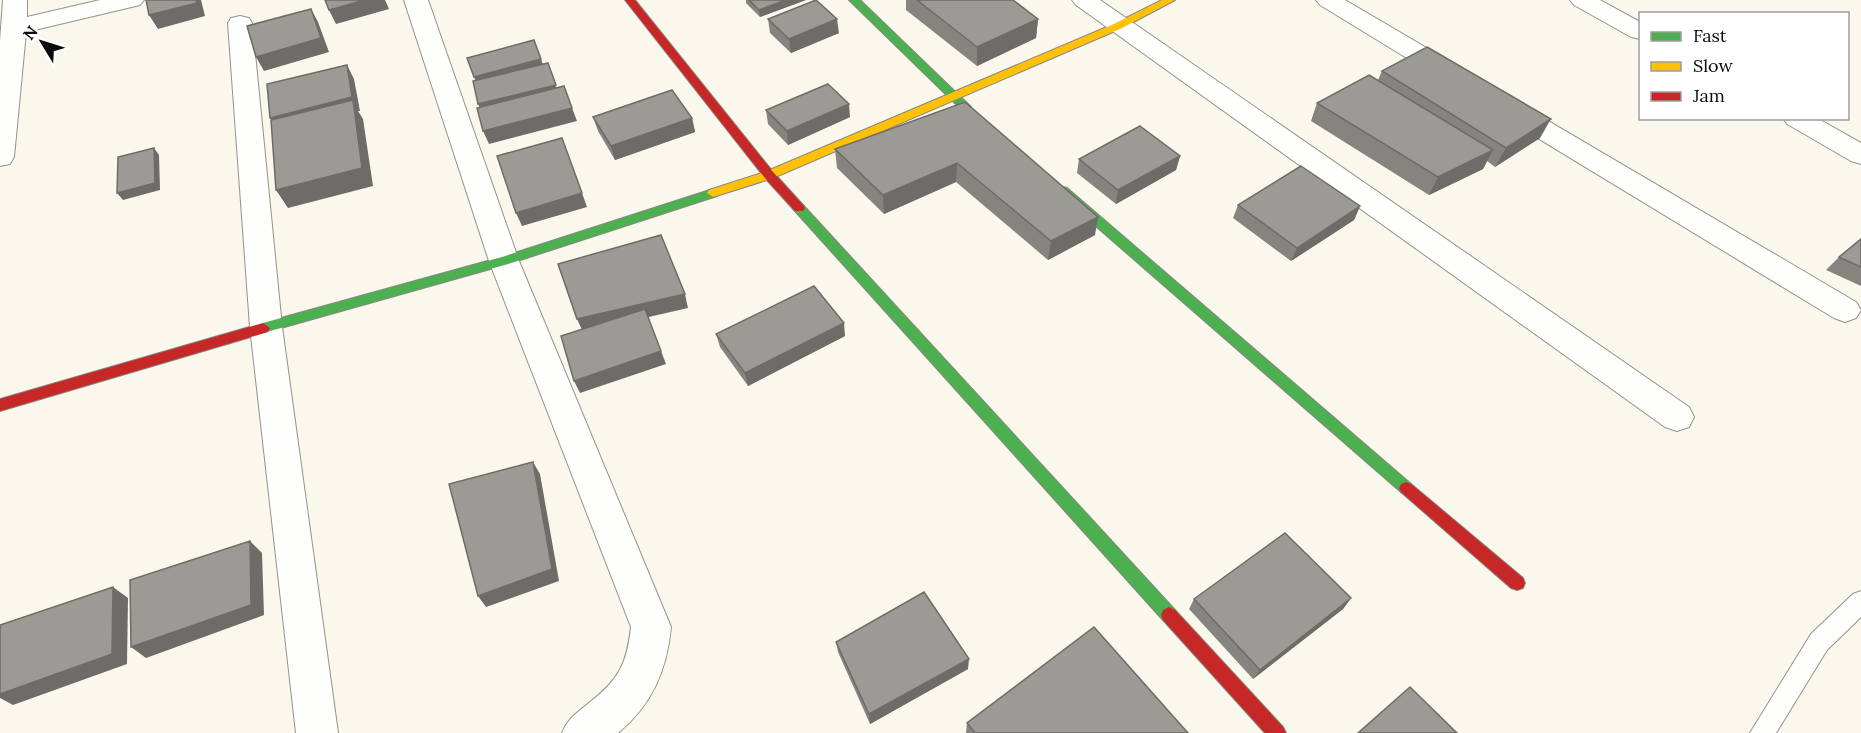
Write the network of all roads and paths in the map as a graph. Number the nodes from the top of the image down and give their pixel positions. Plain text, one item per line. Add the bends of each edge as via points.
1 (15, 0) edge
2 (132, 0) edge
3 (416, 0) edge
4 (630, 0) edge
5 (854, 0) edge
6 (1084, 0) edge
7 (1170, 0) edge
8 (1328, 0) edge
9 (1581, 0) edge
10 (240, 23) dead end
11 (1118, 26) junction
12 (14, 27) junction
13 (1639, 31) edge
14 (953, 97) junction
15 (980, 120) edge
16 (1800, 120) edge
17 (1861, 155) edge
18 (0, 157) edge
19 (769, 175) junction
20 (1052, 182) edge
21 (504, 261) junction
22 (1845, 310) dead end
23 (266, 327) junction
24 (0, 405) edge
25 (1677, 417) dead end
26 (1516, 583) dead end
27 (1861, 602) edge
28 (317, 733) edge
29 (583, 733) edge
30 (1277, 733) edge
31 (1762, 733) edge

1 - 12 street
2 - 12 street
3 - 21 street
4 - 19 street
5 - 14 street
6 - 11 street
7 - 11 street
8 - 22 street
9 - 13 street
10 - 23 street
11 - 14 street
11 - 25 street
12 - 18 street
14 - 15 street
14 - 19 street
16 - 17 street
19 - 21 street
19 - 30 street
20 - 26 street
21 - 23 street
21 - 29 street via 651,627 650,651 640,681 612,712
23 - 24 street
23 - 28 street
27 - 31 lane via 1819,642

